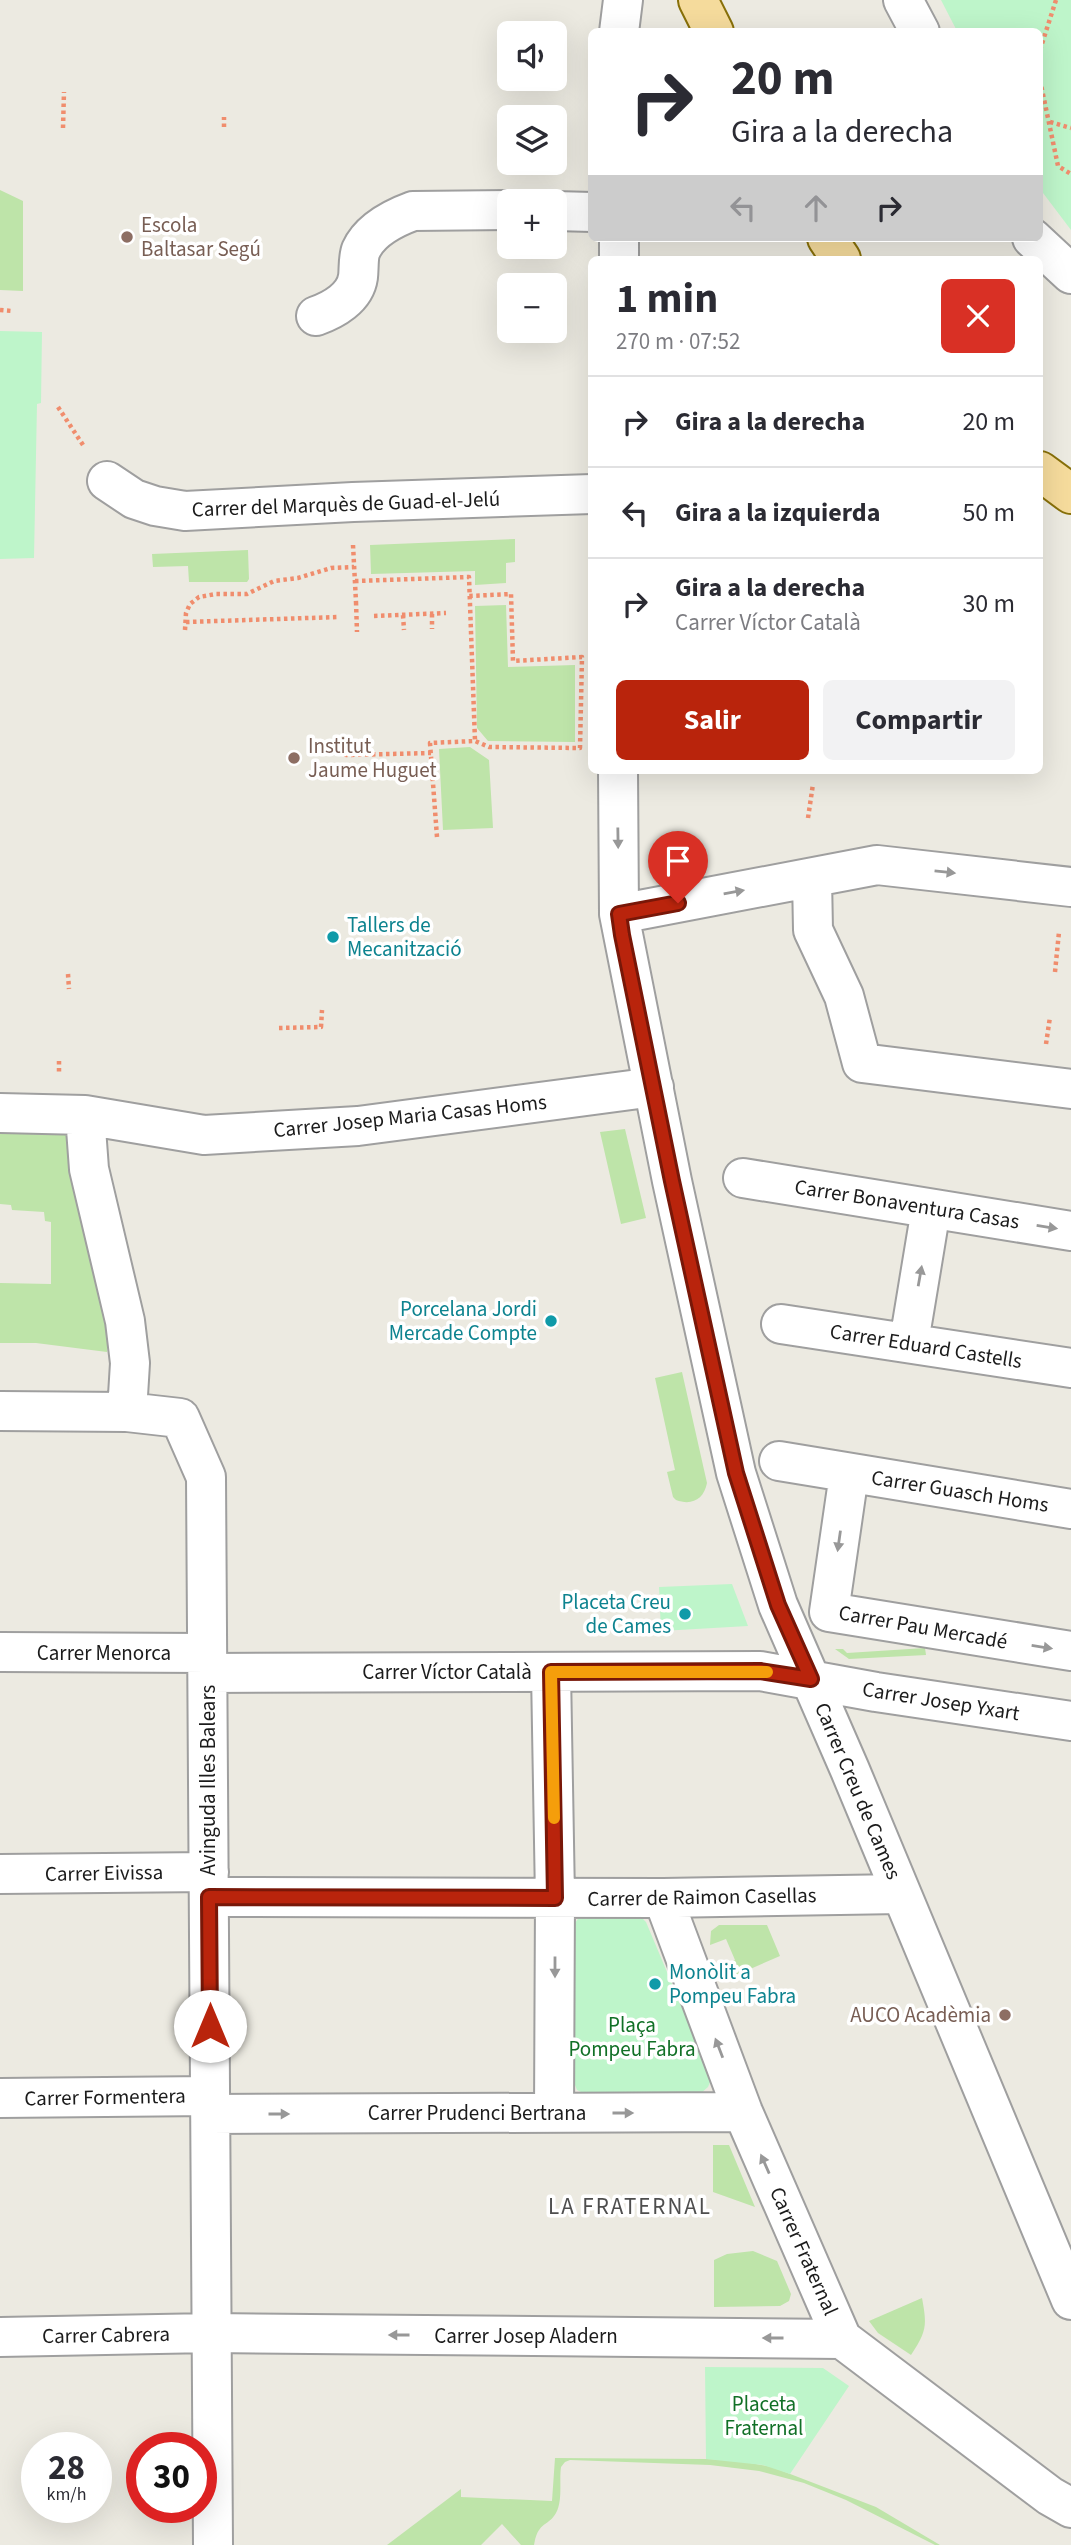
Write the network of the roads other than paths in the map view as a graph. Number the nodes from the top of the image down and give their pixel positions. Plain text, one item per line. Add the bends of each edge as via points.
1 (904, 0) edge
2 (918, 28) edge
3 (497, 210) edge
4 (567, 211) edge
5 (588, 212) edge
6 (1036, 242) edge
7 (1071, 274) edge
8 (316, 316) dead end
9 (1043, 473) edge
10 (107, 481) dead end
11 (1071, 494) edge
12 (588, 495) edge
13 (618, 774) edge
14 (812, 878) junction
15 (1071, 887) edge
16 (619, 914) junction
17 (654, 1087) junction
18 (1071, 1089) edge
19 (0, 1112) edge
20 (85, 1115) junction
21 (743, 1178) dead end
22 (932, 1209) junction
23 (1071, 1231) edge
24 (781, 1324) dead end
25 (909, 1342) junction
26 (1071, 1368) edge
27 (0, 1411) edge
28 (127, 1412) junction
29 (779, 1461) dead end
30 (849, 1474) junction
31 (1071, 1509) edge
32 (1071, 1651) edge
33 (0, 1652) edge
34 (207, 1663) junction
35 (551, 1672) junction
36 (811, 1679) junction
37 (1071, 1721) edge
38 (0, 1874) edge
39 (209, 1885) junction
40 (901, 1894) junction
41 (555, 1898) junction
42 (663, 1898) junction
43 (0, 2098) edge
44 (210, 2105) junction
45 (743, 2112) junction
46 (554, 2113) junction
47 (1071, 2300) edge
48 (211, 2333) junction
49 (0, 2337) edge
50 (842, 2339) junction
51 (1071, 2508) edge
52 (213, 2545) edge

1 - 2 street
3 - 8 street via 413,211 399,216 360,251 351,293
4 - 5 street
6 - 7 street
9 - 11 main road
10 - 12 street, Carrer del Marquès de Guad-el-Jelú via 134,499 185,511
13 -> 16 street, Carrer Creu de Cames
14 -> 15 street via 877,865
16 -> 14 street
14 - 18 street via 813,930 844,996 862,1063
16 - 17 street, Carrer Creu de Cames
17 - 20 street, Carrer Josep Maria Casas Homs via 358,1126 204,1135
17 - 36 street, Carrer Creu de Cames via 736,1473 778,1605
19 - 20 street, Carrer Josep Maria Casas Homs
20 - 28 street via 89,1169 125,1321 130,1363
21 - 22 street, Carrer Bonaventura Casas
22 -> 23 street, Carrer Bonaventura Casas
25 -> 22 street
24 - 25 street, Carrer Eduard Castells
25 - 26 street, Carrer Eduard Castells
27 - 28 street
28 - 34 street, Avinguda Illes Balears via 180,1418 206,1477
29 - 30 street, Carrer Guasch Homs
30 - 31 street, Carrer Guasch Homs
30 -> 32 street, Carrer Pau Mercadé via 829,1612
33 - 34 street, Carrer Menorca
34 - 35 street, Carrer Víctor Català
34 - 39 street, Avinguda Illes Balears
35 - 36 street, Carrer Víctor Català via 760,1671
35 - 41 street
36 - 37 street, Carrer Josep Yxart
36 - 40 street, Carrer Creu de Cames
38 - 39 street, Carrer Eivissa
39 - 41 street, Carrer de Raimon Casellas
39 - 44 street, Avinguda Illes Balears
40 - 42 street, Carrer de Raimon Casellas
40 - 47 street, Carrer Creu de Cames
41 - 42 street, Carrer de Raimon Casellas
41 -> 46 street
45 -> 42 street, Carrer Fraternal
43 - 44 street, Carrer Formentera
44 -> 46 street, Carrer Prudenci Bertrana
44 - 48 street, Avinguda Illes Balears
46 -> 45 street, Carrer Prudenci Bertrana
50 -> 45 street, Carrer Fraternal
48 - 49 street, Carrer Cabrera
50 -> 48 street, Carrer Josep Aladern
48 - 52 street, Avinguda Illes Balears
50 - 51 street, Carrer Fraternal

